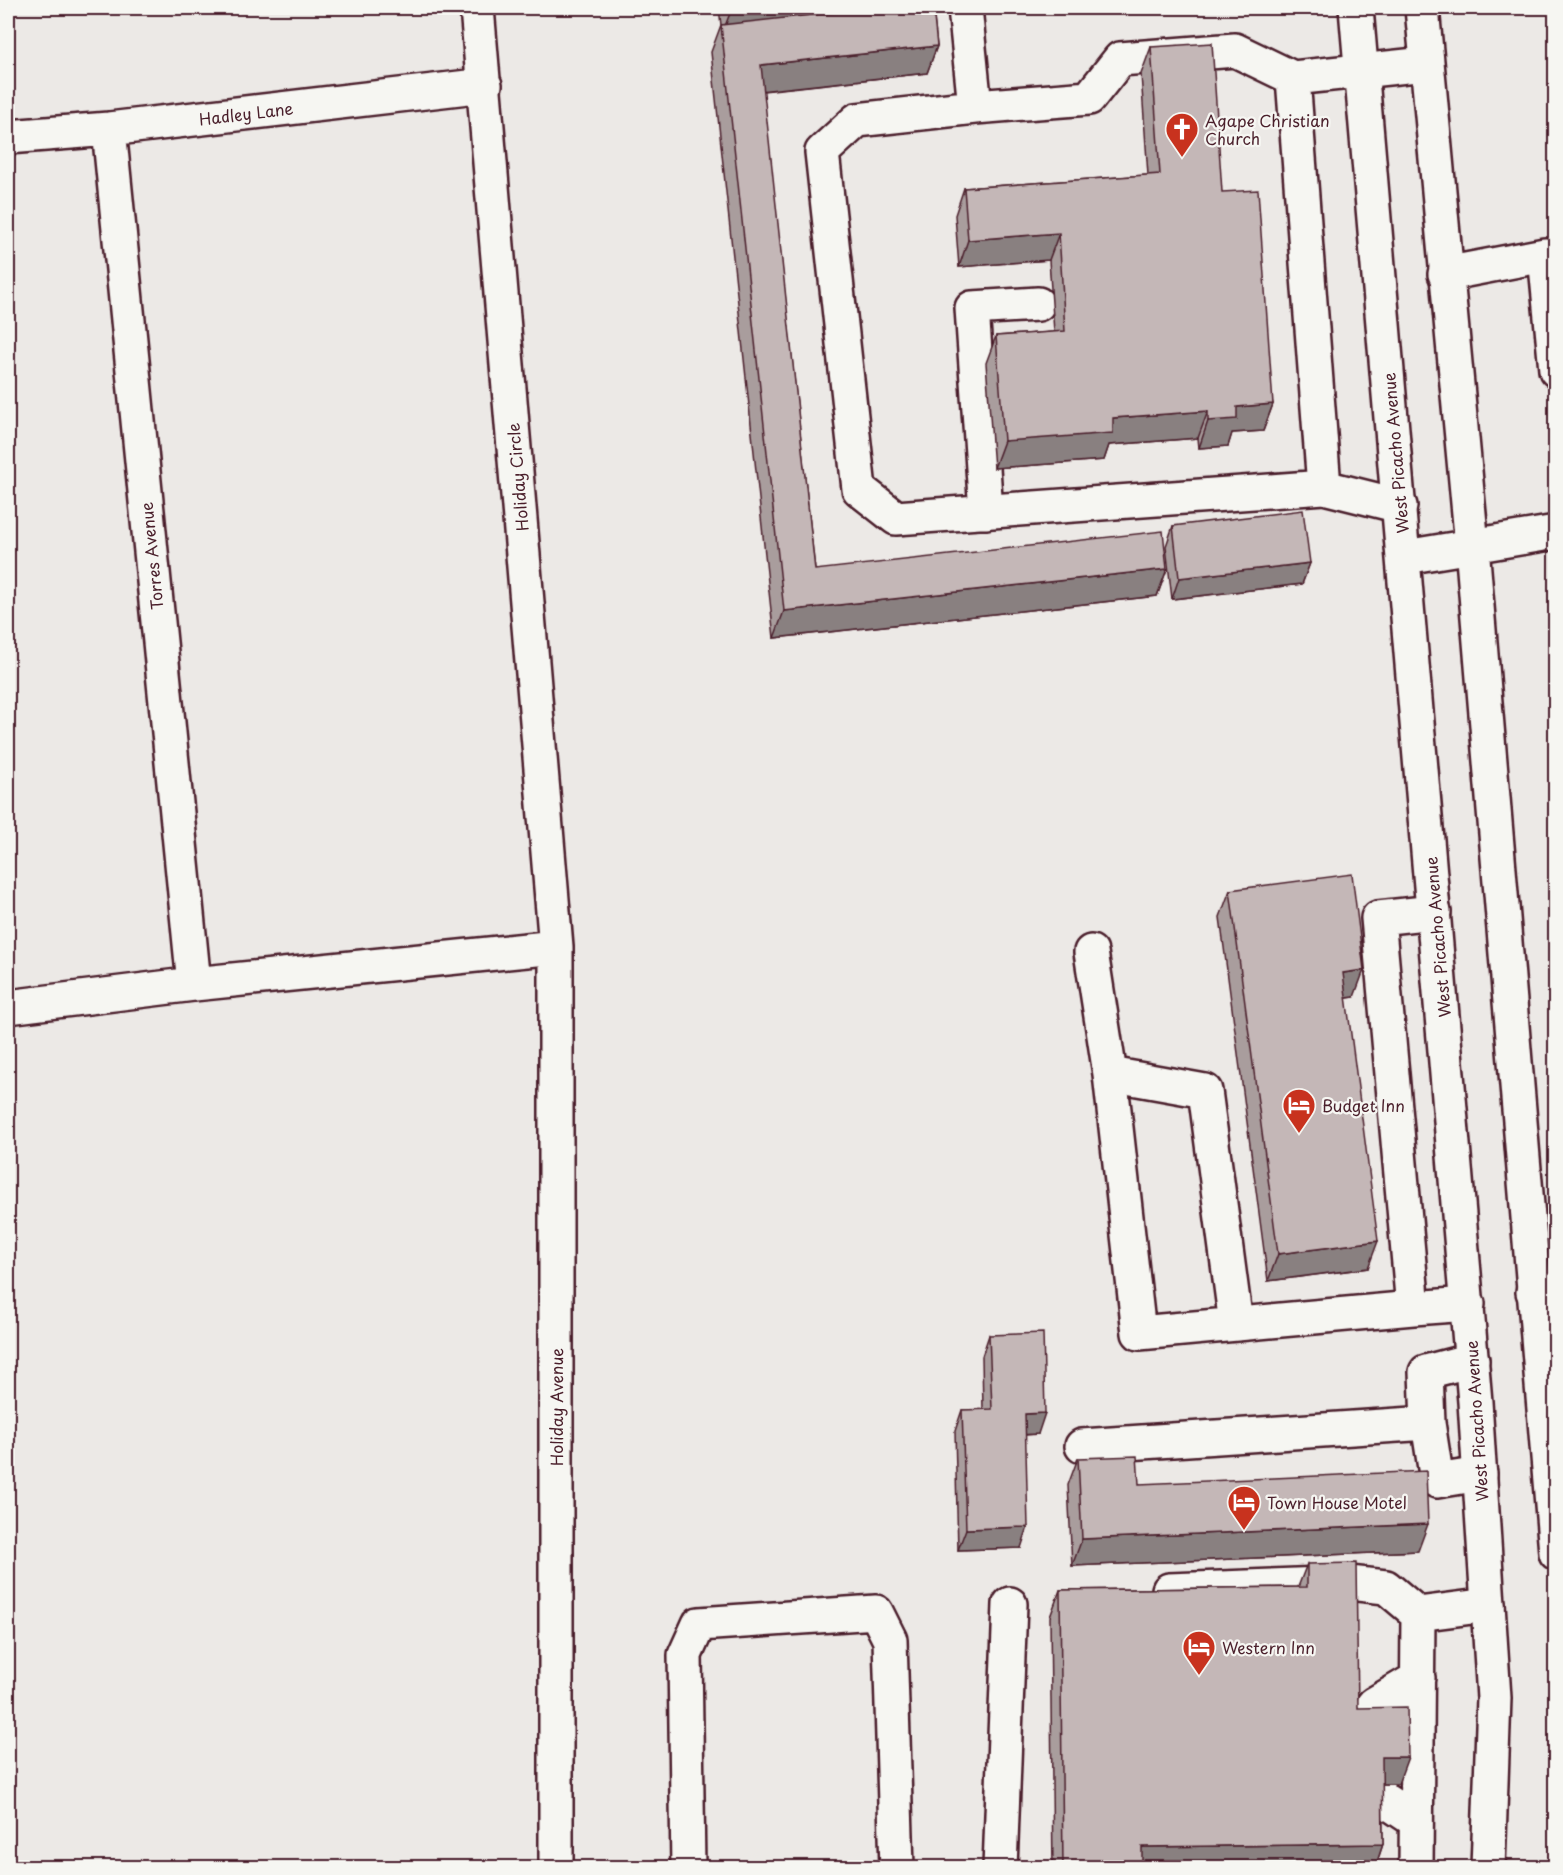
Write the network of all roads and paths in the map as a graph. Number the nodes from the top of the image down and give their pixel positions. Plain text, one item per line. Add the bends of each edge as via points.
1 (477, 8) edge
2 (965, 8) edge
3 (1356, 8) edge
4 (1422, 8) edge
5 (1426, 64) junction
6 (1361, 70) junction
7 (1293, 78) junction
8 (485, 85) junction
9 (975, 107) junction
10 (109, 129) junction
11 (8, 137) edge
12 (1445, 274) junction
13 (1038, 303) dead end
14 (1554, 329) edge
15 (1556, 370) edge
16 (1324, 487) junction
17 (1400, 506) junction
18 (986, 512) junction
19 (1556, 532) edge
20 (1472, 546) junction
21 (1405, 557) junction
22 (1434, 912) junction
23 (556, 947) junction
24 (1091, 952) dead end
25 (194, 984) junction
26 (8, 1007) edge
27 (1110, 1074) junction
28 (1544, 1291) edge
29 (1468, 1304) junction
30 (1413, 1308) junction
31 (1236, 1324) junction
32 (1472, 1360) junction
33 (1428, 1423) junction
34 (1082, 1446) dead end
35 (1480, 1474) junction
36 (1552, 1475) edge
37 (1556, 1553) edge
38 (1158, 1590) edge
39 (1010, 1604) dead end
40 (1488, 1605) junction
41 (1418, 1614) junction
42 (1418, 1678) junction
43 (1375, 1735) edge
44 (1377, 1784) edge
45 (1416, 1821) junction
46 (556, 1868) edge
47 (688, 1868) edge
48 (897, 1868) edge
49 (1000, 1868) edge
50 (1416, 1868) edge
51 (1488, 1868) edge

1 - 8 street, Holiday Circle
2 - 9 street
3 - 6 street, West Picacho Avenue
4 - 5 street
5 - 6 street
5 - 12 street
6 - 7 street
6 - 17 street, West Picacho Avenue
7 - 9 street via 1235,50 1120,59 1089,98
7 - 16 street
8 - 10 street, Hadley Lane
8 - 23 street, Holiday Circle
9 - 18 street via 857,120 822,152 859,489 897,518
10 - 11 street, Hadley Lane
10 - 25 street, Torres Avenue
12 - 14 street via 1545,255
12 - 20 street
13 - 18 street via 972,308
14 - 15 street
16 - 17 street
16 - 18 street
17 - 21 street, West Picacho Avenue
19 - 20 street
20 - 21 street
20 - 28 street
21 - 22 street, West Picacho Avenue
22 - 29 street, West Picacho Avenue
22 - 30 street via 1378,918
23 - 25 street
23 - 46 street, Holiday Avenue
24 - 27 street
25 - 26 street
27 - 31 street via 1204,1091
27 - 31 street via 1140,1333
28 - 36 street
29 - 30 street
29 - 32 street, West Picacho Avenue
30 - 31 street
32 - 33 street via 1426,1372
32 - 35 street, West Picacho Avenue
33 - 34 street
33 - 35 street via 1437,1481
35 - 40 street, West Picacho Avenue
36 - 37 street
38 - 41 street via 1349,1583 1386,1587
39 - 49 street
40 - 41 street
40 - 51 street, West Picacho Avenue via 1494,1698
41 - 42 street
42 - 43 street via 1374,1704
42 - 45 street
44 - 45 street via 1377,1795
45 - 50 street
47 - 48 street via 685,1655 699,1624 876,1612 890,1640

